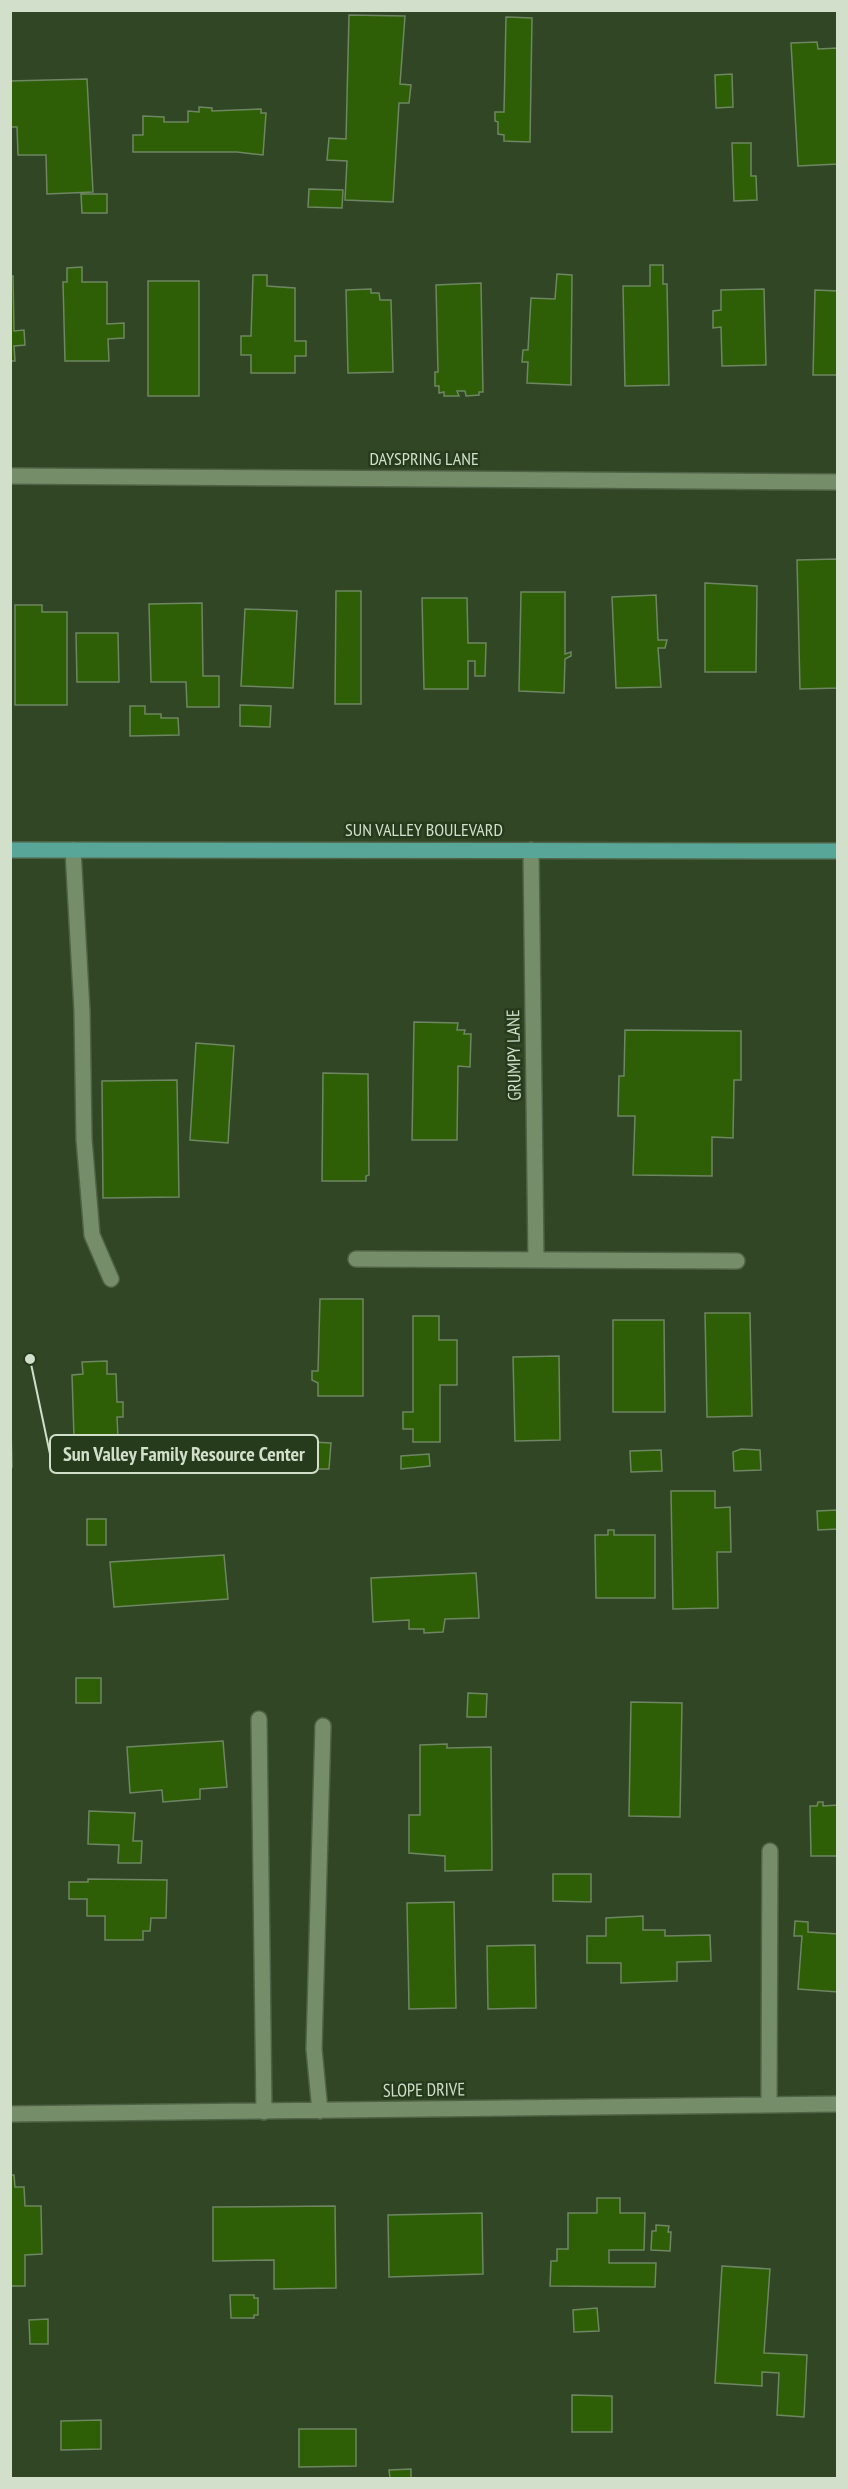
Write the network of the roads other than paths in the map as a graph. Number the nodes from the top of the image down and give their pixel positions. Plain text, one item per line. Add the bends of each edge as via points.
1 (10, 476) edge
2 (837, 482) edge
3 (10, 850) edge
4 (74, 850) junction
5 (531, 850) junction
6 (837, 852) edge
7 (356, 1259) dead end
8 (536, 1260) junction
9 (737, 1261) dead end
10 (111, 1279) dead end
11 (259, 1719) dead end
12 (322, 1726) dead end
13 (770, 1851) dead end
14 (837, 2103) edge
15 (769, 2104) junction
16 (320, 2111) junction
17 (264, 2112) junction
18 (10, 2114) edge

1 - 2 street, DAYSPRING LANE
3 - 4 main road, SUN VALLEY BOULEVARD
4 - 5 main road, SUN VALLEY BOULEVARD
4 - 10 street via 84,1139 92,1235
5 - 6 main road, SUN VALLEY BOULEVARD
5 - 8 street, GRUMPY LANE
7 - 8 street
8 - 9 street
11 - 17 street
12 - 16 street via 314,2049
13 - 15 street
14 - 15 street, SLOPE DRIVE
15 - 16 street, SLOPE DRIVE
16 - 17 street, SLOPE DRIVE
17 - 18 street, SLOPE DRIVE

